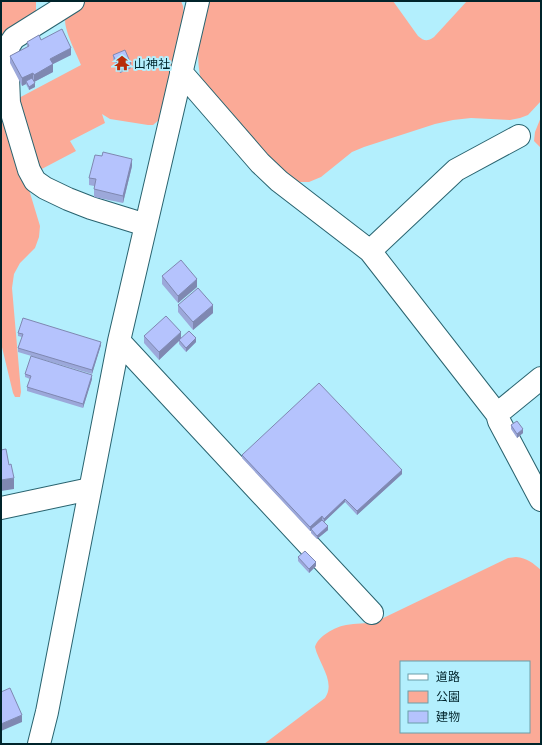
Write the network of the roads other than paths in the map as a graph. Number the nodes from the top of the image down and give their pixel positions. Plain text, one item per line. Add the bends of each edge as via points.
1 (72, 1) edge
2 (198, 1) edge
3 (181, 72) junction
4 (519, 136) dead end
5 (146, 225) junction
6 (370, 251) junction
7 (119, 341) junction
8 (541, 378) edge
9 (497, 414) junction
10 (90, 489) junction
11 (541, 500) edge
12 (1, 508) edge
13 (372, 613) dead end
14 (39, 744) edge

1 - 5 street via 14,38 7,51 9,103 28,170 35,181 68,199
2 - 3 street
3 - 5 street
3 - 6 street via 260,163 299,197
4 - 6 street via 456,170
5 - 7 street
6 - 9 street
7 - 10 street
7 - 13 street
8 - 9 street
9 - 11 street
10 - 12 street
10 - 14 street

